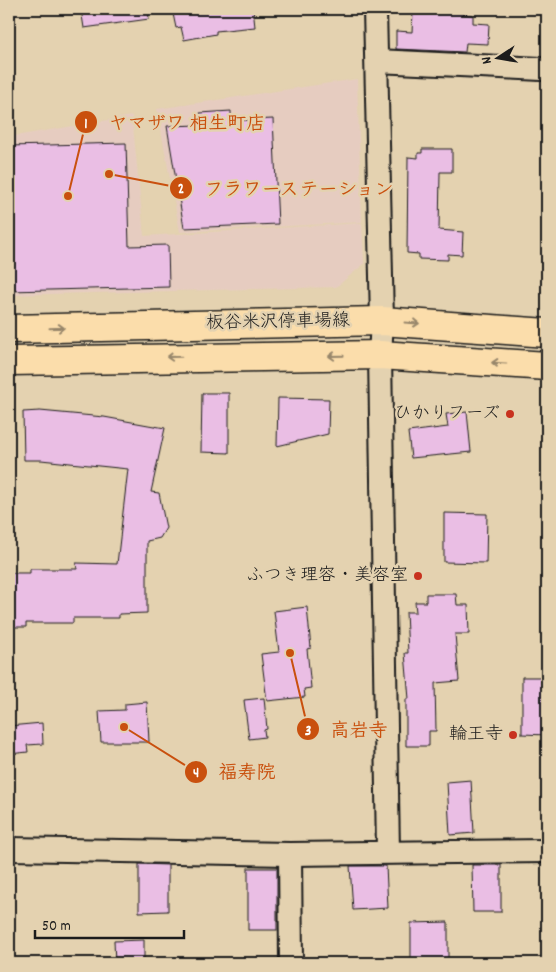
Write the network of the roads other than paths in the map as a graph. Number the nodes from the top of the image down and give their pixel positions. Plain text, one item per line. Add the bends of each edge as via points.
1 (375, 9) edge
2 (377, 61) junction
3 (541, 69) dead end
4 (382, 321) junction
5 (9, 329) edge
6 (547, 333) edge
7 (380, 356) junction
8 (9, 361) edge
9 (547, 366) edge
10 (9, 849) edge
11 (547, 851) edge
12 (388, 852) junction
13 (290, 854) junction
14 (291, 963) edge

1 - 2 street
2 - 3 street
2 - 4 street
5 -> 4 main road, 板谷米沢停車場線
4 -> 6 main road, 板谷米沢停車場線
4 - 7 street
7 -> 8 main road, 板谷米沢停車場線
9 -> 7 main road, 板谷米沢停車場線
7 - 12 street
10 - 13 street
11 - 12 street
12 - 13 street
13 - 14 street

